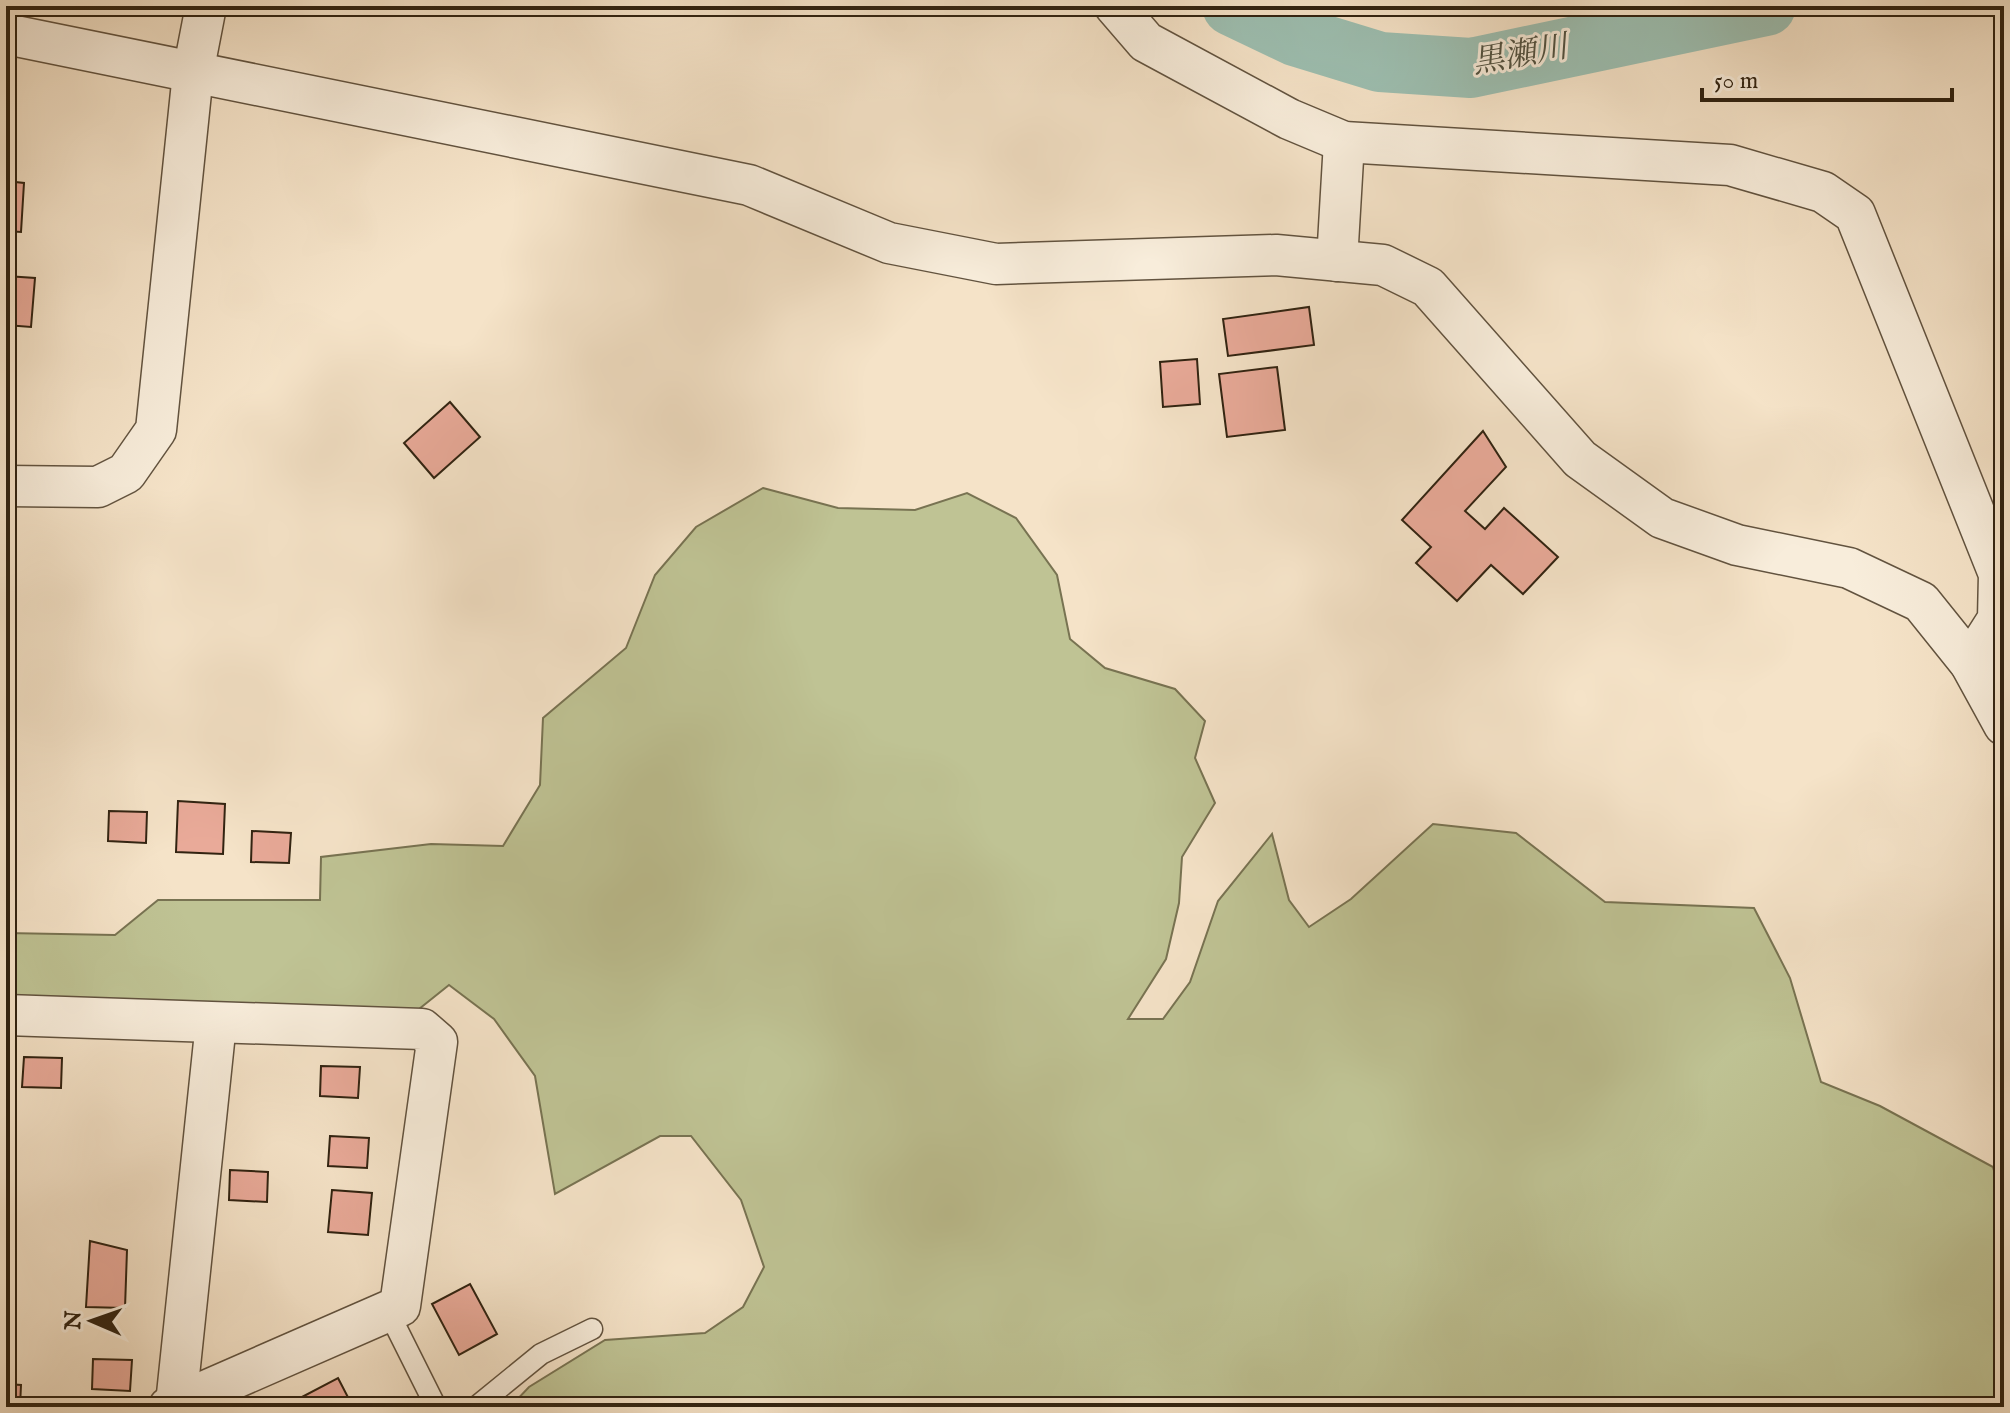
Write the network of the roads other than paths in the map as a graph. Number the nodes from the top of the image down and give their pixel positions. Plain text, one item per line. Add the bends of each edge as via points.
1 (206, 6) edge
2 (1115, 6) edge
3 (6, 34) edge
4 (193, 73) junction
5 (1344, 142) junction
6 (1337, 261) junction
7 (6, 486) edge
8 (1970, 663) junction
9 (2004, 725) edge
10 (6, 1015) edge
11 (216, 1023) junction
12 (388, 1311) junction
13 (592, 1329) dead end
14 (172, 1406) edge
15 (436, 1407) edge
16 (476, 1407) edge

1 - 4 street
2 - 5 street via 1146,42 1289,119
3 - 4 street
4 - 6 street via 749,185 889,243 996,264 1276,255
4 - 7 street via 156,430 126,473 98,487
5 - 6 street
5 - 8 street via 1730,165 1823,192 1855,214 1999,574 1998,619
6 - 8 street via 1383,265 1428,287 1580,459 1662,518 1737,545 1849,568 1921,602
8 - 9 street
10 - 11 street
11 - 12 street via 422,1029 437,1042 400,1306
11 - 14 street
12 - 14 street
12 - 15 lane
13 - 16 lane via 541,1354

